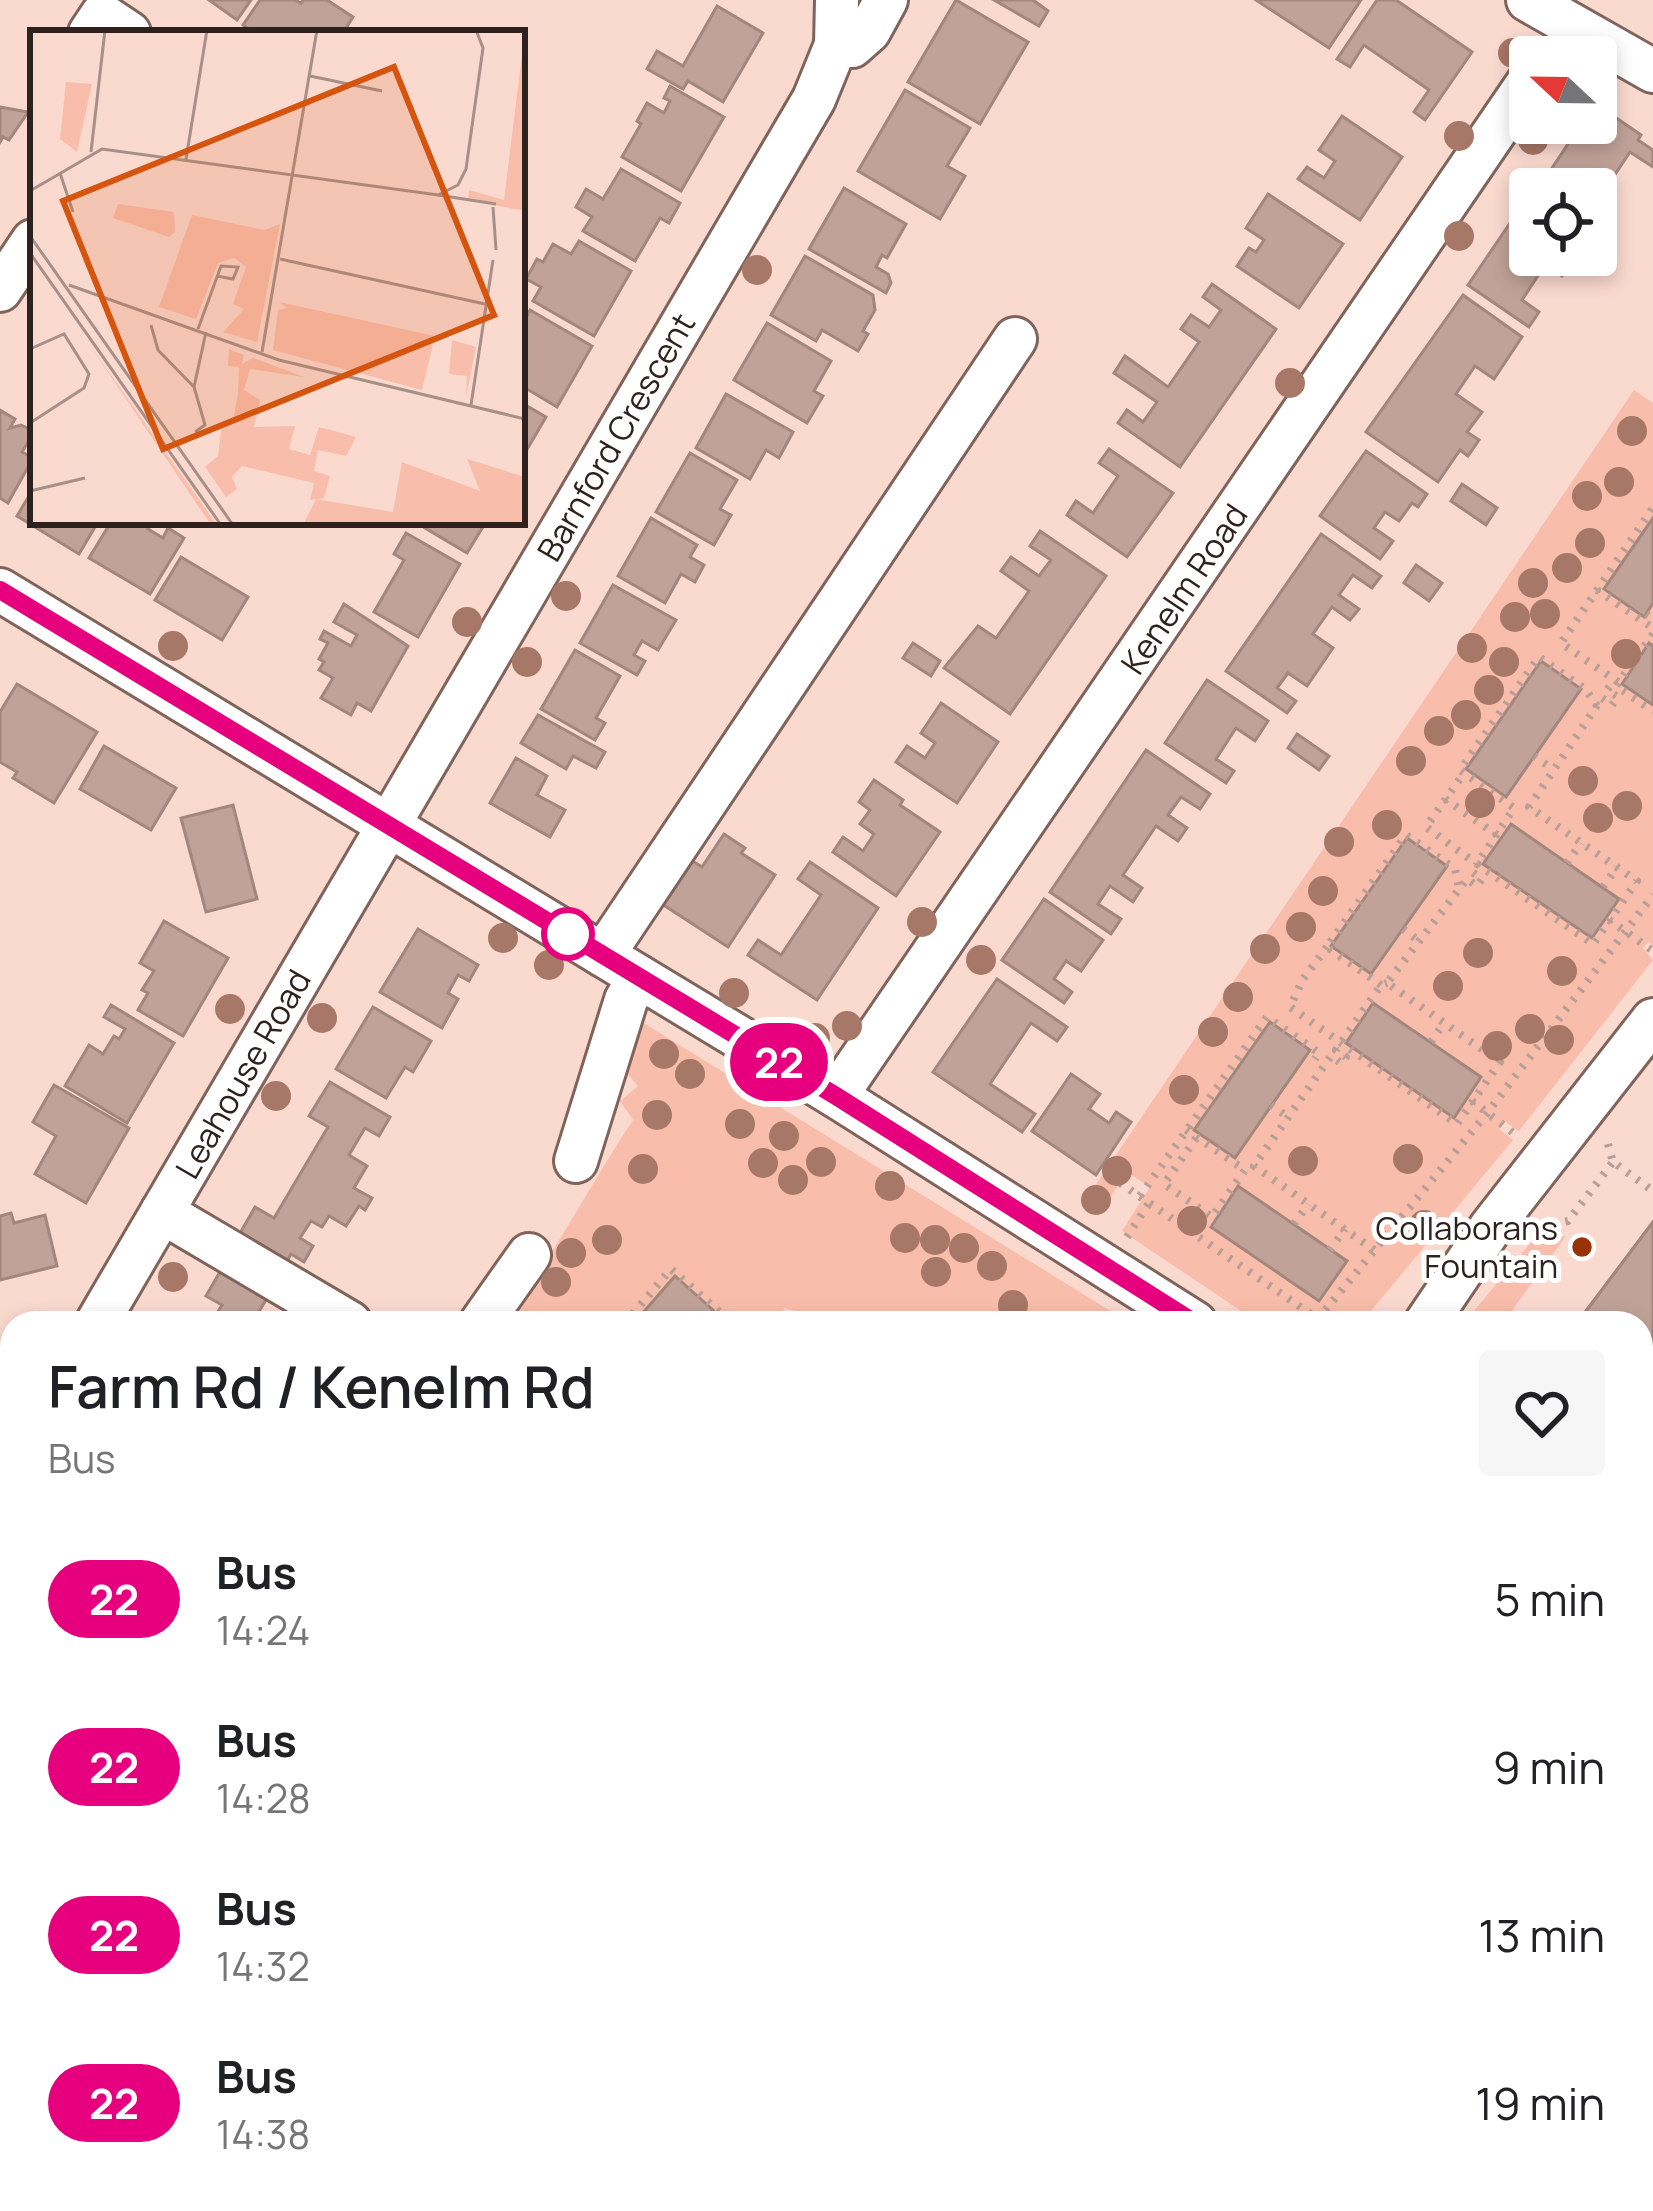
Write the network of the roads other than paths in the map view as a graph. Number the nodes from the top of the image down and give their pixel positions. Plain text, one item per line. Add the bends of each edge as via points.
1 (837, 0) edge
2 (886, 0) edge
3 (1528, 0) edge
4 (92, 30) edge
5 (124, 30) edge
6 (1553, 36) edge
7 (836, 45) junction
8 (1617, 60) edge
9 (1653, 71) edge
10 (1509, 111) edge
11 (30, 245) edge
12 (0, 290) edge
13 (1015, 339) dead end
14 (0, 590) edge
15 (388, 825) junction
16 (603, 955) junction
17 (639, 977) junction
18 (1653, 1020) edge
19 (836, 1096) junction
20 (575, 1161) dead end
21 (162, 1211) junction
22 (1511, 1231) junction
23 (530, 1255) dead end
24 (104, 1311) edge
25 (330, 1311) edge
26 (490, 1311) edge
27 (1176, 1311) edge
28 (1408, 1311) edge
29 (1437, 1311) edge

1 - 7 street, Barnford Crescent
2 - 7 street via 869,31 852,46
3 - 6 street
4 - 5 street via 102,15
7 - 15 street, Barnford Crescent via 814,99
8 - 9 street
10 - 19 street, Kenelm Road
11 - 12 street
13 - 16 street
14 - 15 street
15 - 16 street
15 - 21 street, Leahouse Road
16 - 17 street
17 - 19 street
17 - 20 street
18 - 22 street
19 - 27 street
21 - 24 street, Leahouse Road
21 - 25 street
22 - 28 street
22 - 29 street
23 - 26 street

